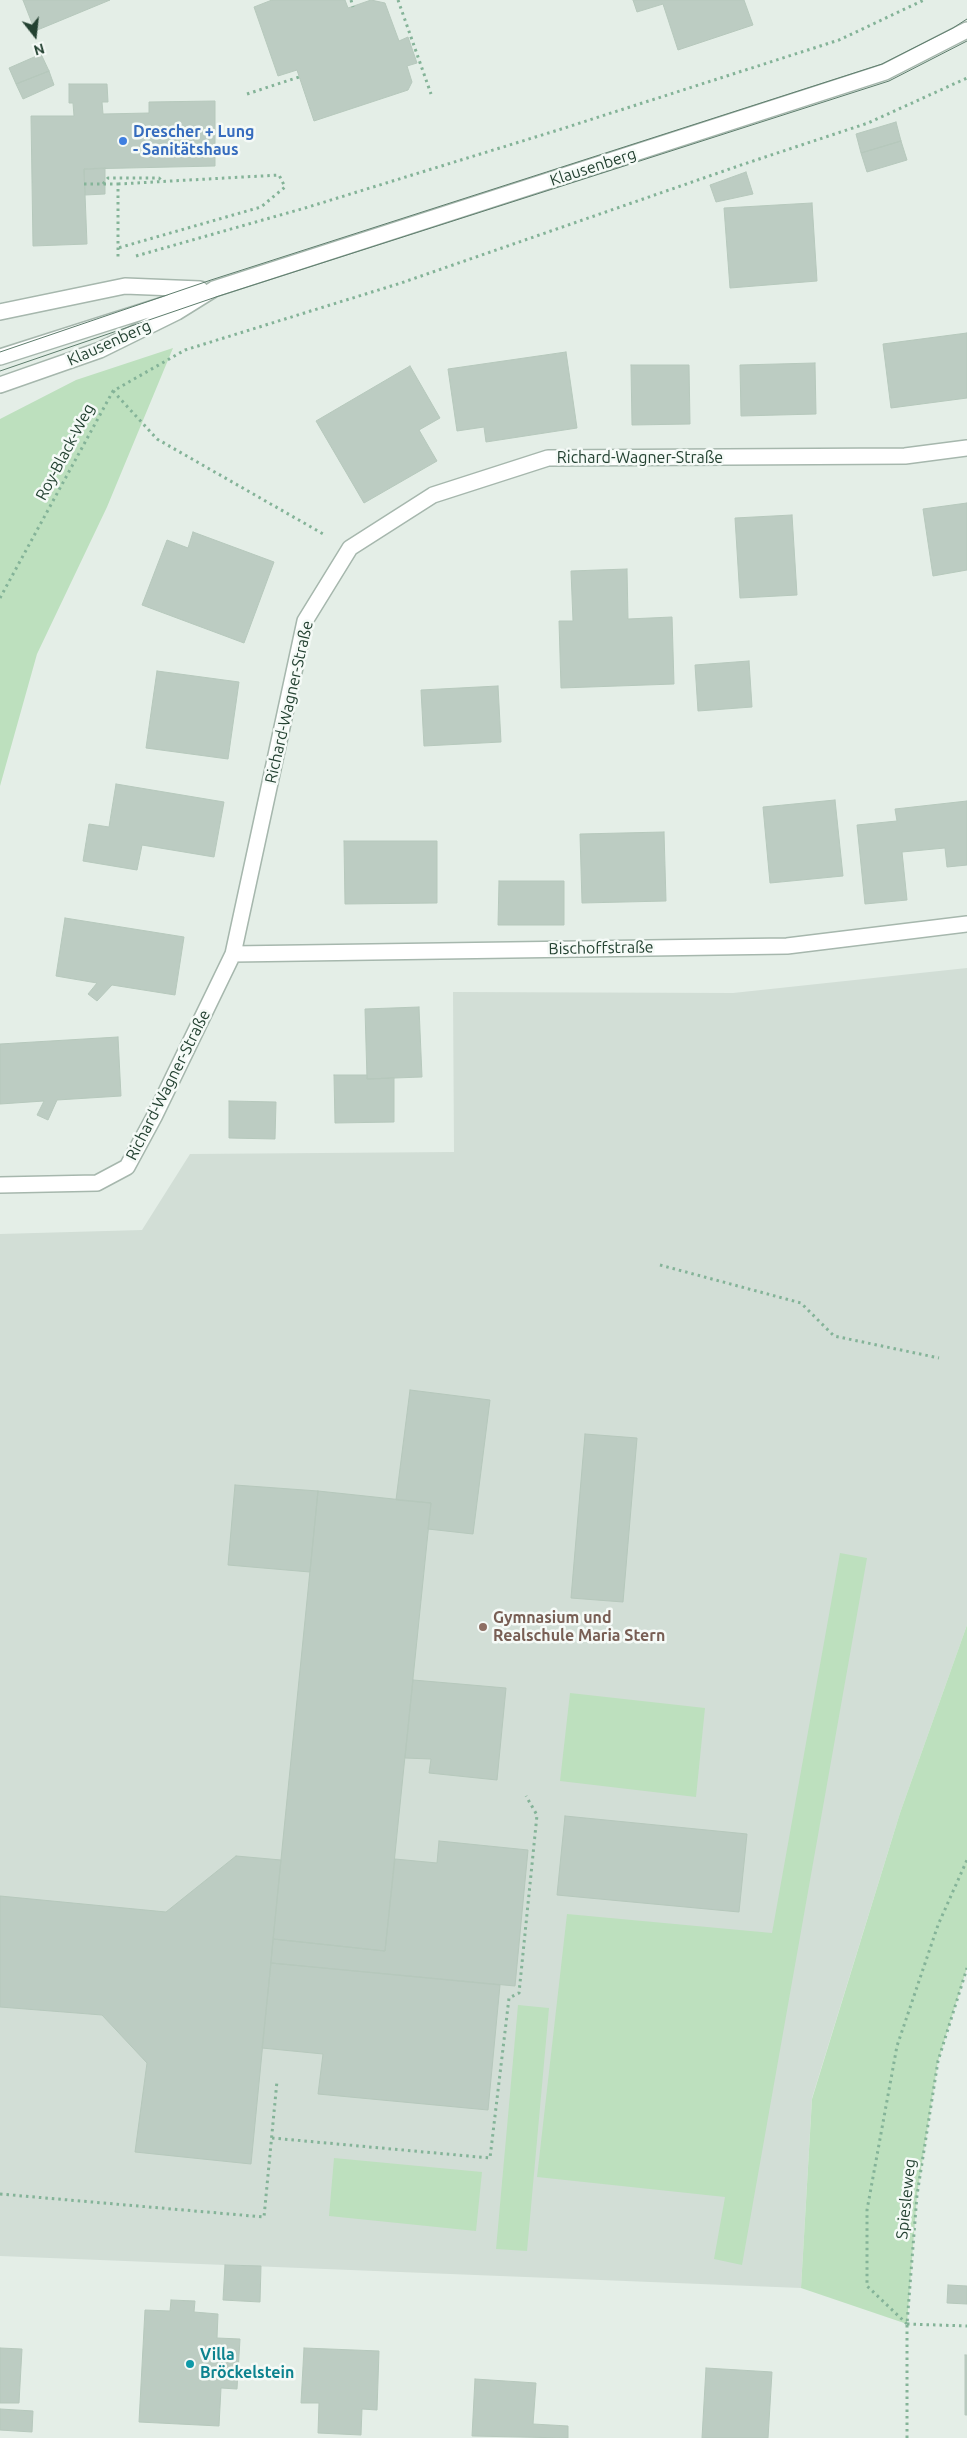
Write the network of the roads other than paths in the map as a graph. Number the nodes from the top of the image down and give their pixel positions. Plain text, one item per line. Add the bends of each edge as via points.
1 (967, 30) edge
2 (214, 289) junction
3 (0, 312) edge
4 (0, 357) edge
5 (5, 384) edge
6 (0, 394) edge
7 (967, 448) edge
8 (967, 924) edge
9 (233, 954) junction
10 (0, 1185) edge

1 - 2 street, Klausenberg via 885,72
2 - 3 street, Klausenberg via 125,286
2 - 4 street
2 - 5 street, Klausenberg via 177,312 100,350
5 - 6 street
7 - 9 street, Richard-Wagner-Straße via 905,456 548,458 433,495 350,548 305,621
8 - 9 street, Bischoffstraße via 787,946
9 - 10 street, Richard-Wagner-Straße via 127,1167 97,1183

